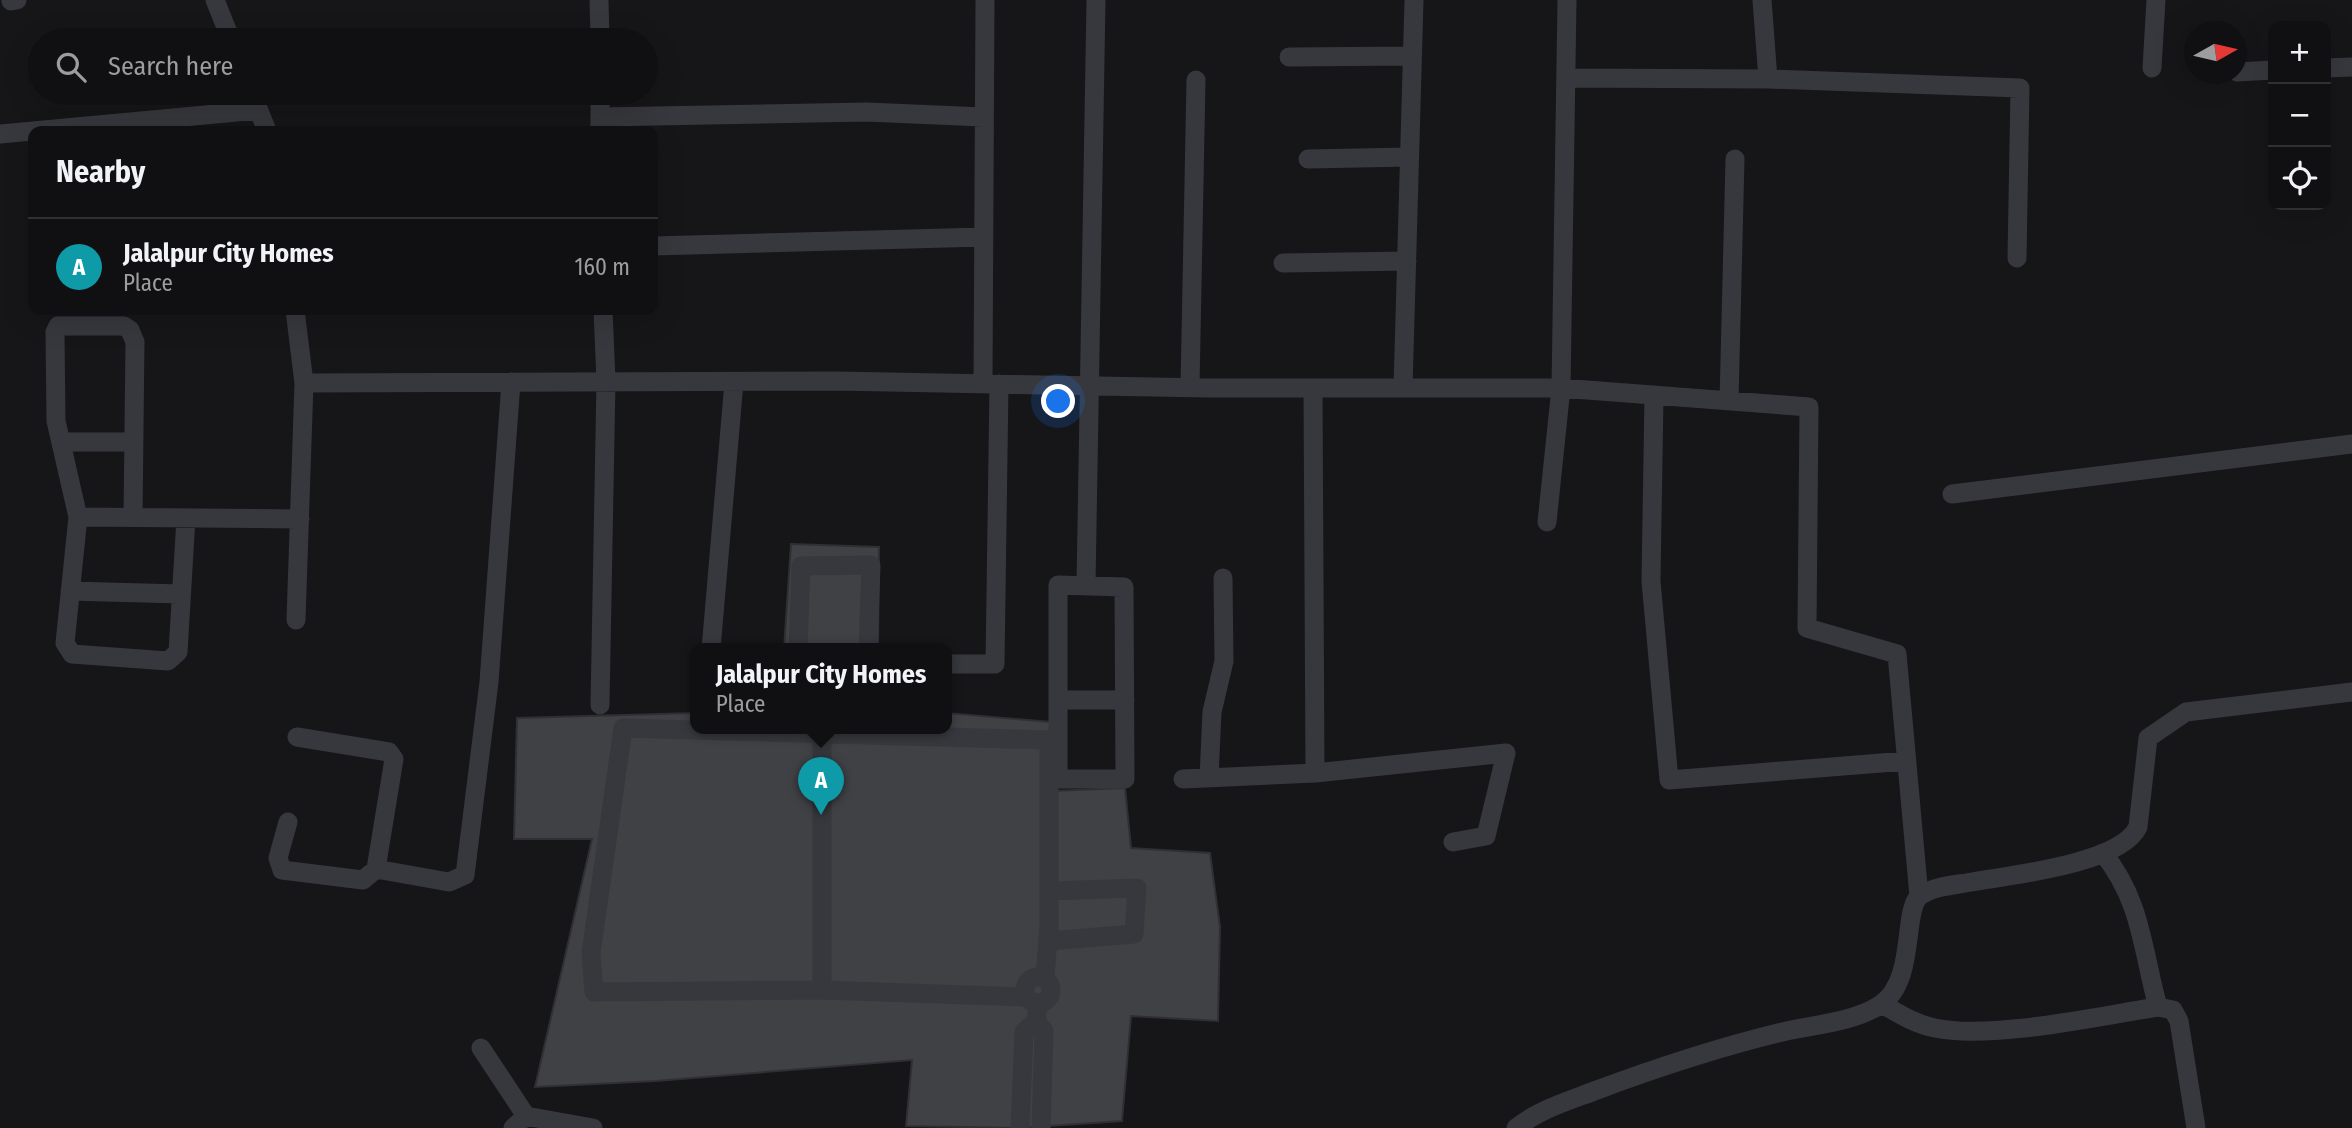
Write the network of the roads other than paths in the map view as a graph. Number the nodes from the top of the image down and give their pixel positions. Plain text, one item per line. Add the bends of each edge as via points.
1 (17, 0) edge
2 (215, 0) edge
3 (599, 0) edge
4 (985, 0) edge
5 (1096, 0) edge
6 (1414, 0) edge
7 (1567, 0) edge
8 (1762, 0) edge
9 (2157, 0) edge
10 (11, 1) edge
11 (226, 28) edge
12 (600, 28) edge
13 (1412, 56) junction
14 (1289, 57) dead end
15 (2352, 67) edge
16 (2152, 68) dead end
17 (2331, 68) edge
18 (2268, 70) edge
19 (2247, 71) edge
20 (1566, 78) junction
21 (1768, 79) junction
22 (1196, 80) dead end
23 (224, 105) edge
24 (257, 105) edge
25 (600, 105) edge
26 (984, 117) junction
27 (600, 124) edge
28 (62, 126) edge
29 (265, 126) edge
30 (28, 130) edge
31 (0, 134) edge
32 (1409, 157) junction
33 (1308, 159) dead end
34 (1735, 159) dead end
35 (984, 237) junction
36 (658, 246) edge
37 (2017, 258) dead end
38 (1407, 261) junction
39 (1283, 263) dead end
40 (296, 315) edge
41 (603, 315) edge
42 (511, 382) junction
43 (606, 382) junction
44 (734, 382) junction
45 (304, 383) junction
46 (991, 384) junction
47 (1090, 386) junction
48 (1190, 387) junction
49 (1312, 388) junction
50 (1403, 388) junction
51 (1561, 388) junction
52 (1654, 395) junction
53 (1728, 401) junction
54 (61, 442) junction
55 (133, 442) junction
56 (2352, 444) edge
57 (1952, 494) dead end
58 (78, 517) junction
59 (133, 517) junction
60 (186, 518) junction
61 (300, 519) junction
62 (1547, 522) dead end
63 (1223, 578) dead end
64 (1086, 586) junction
65 (70, 591) junction
66 (181, 594) junction
67 (296, 620) dead end
68 (712, 643) edge
69 (798, 643) edge
70 (868, 643) edge
71 (952, 664) edge
72 (2352, 692) edge
73 (1058, 700) junction
74 (1125, 700) junction
75 (600, 705) dead end
76 (690, 729) edge
77 (822, 734) edge
78 (854, 734) edge
79 (297, 737) dead end
80 (1906, 761) junction
81 (1315, 773) junction
82 (1209, 778) junction
83 (1183, 779) dead end
84 (288, 822) dead end
85 (1453, 842) dead end
86 (2103, 853) junction
87 (376, 869) junction
88 (1049, 891) junction
89 (1919, 896) junction
90 (1048, 942) junction
91 (822, 990) junction
92 (1882, 1004) junction
93 (1033, 1007) junction
94 (2158, 1007) junction
95 (481, 1048) dead end
96 (520, 1122) edge
97 (593, 1128) edge
98 (1020, 1128) edge
99 (1041, 1128) edge
100 (1516, 1128) edge
101 (2196, 1128) edge

1 - 10 street
2 - 11 street
3 - 12 street
4 - 26 street
5 - 47 street
6 - 13 street
7 - 20 street
8 - 21 street
9 - 16 street
13 - 14 street
13 - 32 street
15 - 17 street
18 - 19 street
20 - 21 street
20 - 51 street
21 - 37 street via 2020,88
22 - 48 street
23 - 28 street
24 - 29 street
25 - 27 street
26 - 27 street via 866,112
26 - 35 street
30 - 31 street
32 - 33 street
32 - 38 street
34 - 53 street
35 - 36 street
35 - 46 street
38 - 39 street
38 - 50 street
40 - 45 street
41 - 43 street
42 - 43 street
42 - 45 street
42 - 87 street via 489,682 465,876 449,882
43 - 44 street
43 - 75 street
44 - 46 street
44 - 68 street
45 - 61 street
46 - 47 street
46 - 71 street via 995,664
47 - 48 street
47 - 64 street
48 - 49 street
49 - 50 street
49 - 81 street
50 - 51 street
51 - 52 street
51 - 62 street
52 - 53 street
52 - 80 street via 1651,581 1670,780
53 - 80 street via 1809,407 1807,628 1897,654
54 - 55 street
54 - 55 street via 56,421 55,332 64,324 124,326 130,331 135,342
54 - 58 street
55 - 59 street
56 - 57 street
58 - 59 street
58 - 65 street
59 - 60 street
60 - 61 street
60 - 66 street
61 - 67 street
63 - 82 street via 1224,661 1212,712
64 - 73 street via 1058,585
64 - 74 street via 1124,587
65 - 66 street
65 - 66 street via 65,643 72,654 168,661 178,652
69 - 70 street via 801,566 871,565
72 - 86 street via 2186,712 2148,738 2138,827 2133,837
73 - 74 street
73 - 74 street via 1058,779 1125,779
76 - 91 street via 623,728 592,953 594,992
77 - 91 street
78 - 88 street via 1049,740
79 - 87 street via 389,752 394,759
80 - 89 street
81 - 82 street
81 - 85 street via 1506,753 1486,836
82 - 83 street
84 - 87 street via 278,858 282,870 363,880
86 - 89 street
86 - 94 street via 2122,877 2136,908
88 - 90 street
88 - 90 street via 1137,888 1134,934
89 - 92 street via 1911,907 1911,934 1902,974
90 - 93 street via 1045,978 1037,976 1025,988
91 - 93 street
92 - 94 street via 1914,1023 1963,1030
92 - 100 street via 1622,1080 1534,1114
93 - 98 street via 1024,1032
93 - 99 street via 1044,1031
94 - 101 street via 2173,1010 2179,1021
95 - 96 street
96 - 97 street

